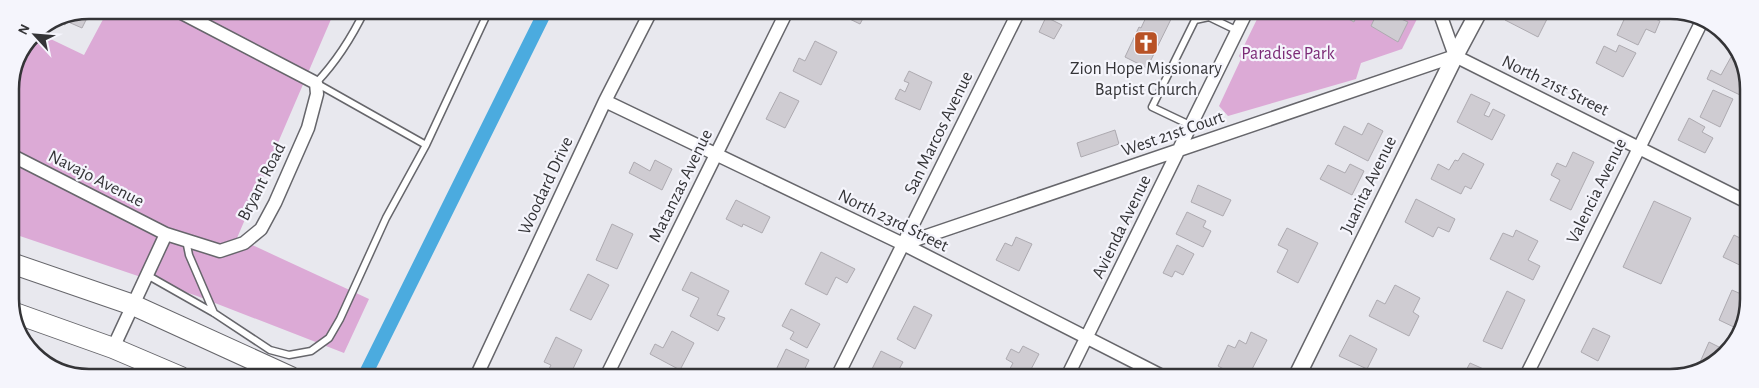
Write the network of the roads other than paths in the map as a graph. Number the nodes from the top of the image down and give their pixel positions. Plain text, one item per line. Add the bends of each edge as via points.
1 (193, 19) edge
2 (361, 19) edge
3 (485, 19) edge
4 (646, 19) edge
5 (783, 19) edge
6 (1015, 19) edge
7 (1200, 19) edge
8 (1213, 19) edge
9 (1243, 19) edge
10 (1442, 19) edge
11 (1474, 19) edge
12 (1699, 25) edge
13 (1238, 31) junction
14 (1455, 56) junction
15 (316, 83) junction
16 (605, 101) junction
17 (1192, 126) junction
18 (426, 145) junction
19 (1638, 147) junction
20 (1179, 150) junction
21 (715, 154) junction
22 (19, 159) edge
23 (1740, 198) edge
24 (166, 234) junction
25 (186, 240) junction
26 (904, 244) junction
27 (19, 266) edge
28 (147, 276) junction
29 (133, 305) junction
30 (214, 313) junction
31 (20, 315) edge
32 (1086, 339) junction
33 (113, 348) junction
34 (162, 369) edge
35 (273, 369) edge
36 (480, 369) edge
37 (610, 369) edge
38 (841, 369) edge
39 (1070, 369) edge
40 (1148, 369) edge
41 (1300, 369) edge
42 (1529, 369) edge

1 - 15 street
2 - 15 lane via 343,51
3 - 18 lane
4 - 16 street, Woodard Drive
5 - 21 street, Matanzas Avenue
6 - 26 street, San Marcos Avenue
7 - 17 lane via 1195,20 1152,107
8 - 13 lane
9 - 13 street, Avienda Avenue
10 - 14 street
11 - 14 street, Juanita Avenue
12 - 19 street, Valencia Avenue
13 - 17 street, Avienda Avenue
14 - 19 street, North 21st Street
14 - 20 street, West 21st Court
14 - 41 street, Juanita Avenue
15 - 18 lane
15 - 25 street, Bryant Road via 316,101 308,128 261,229 244,243 220,251
16 - 21 street, North 23rd Street
16 - 36 street, Woodard Drive
17 - 20 street, Avienda Avenue
18 - 30 lane via 386,218 340,319 328,338 311,352 289,354 270,350
19 - 23 street, North 21st Street
19 - 42 street, Valencia Avenue
20 - 26 street, West 21st Court
20 - 32 street, Avienda Avenue
21 - 26 street, North 23rd Street
21 - 37 street, Matanzas Avenue
22 - 24 street, Navajo Avenue
24 - 25 street, Bryant Road
24 - 28 street
25 - 30 lane via 189,255
26 - 32 street, North 23rd Street
26 - 38 street, San Marcos Avenue
27 - 29 main road
28 - 29 street
28 - 30 lane
29 - 33 street
29 - 35 main road
31 - 33 main road
32 - 39 street, Avienda Avenue
32 - 40 street, North 23rd Street
33 - 34 main road

